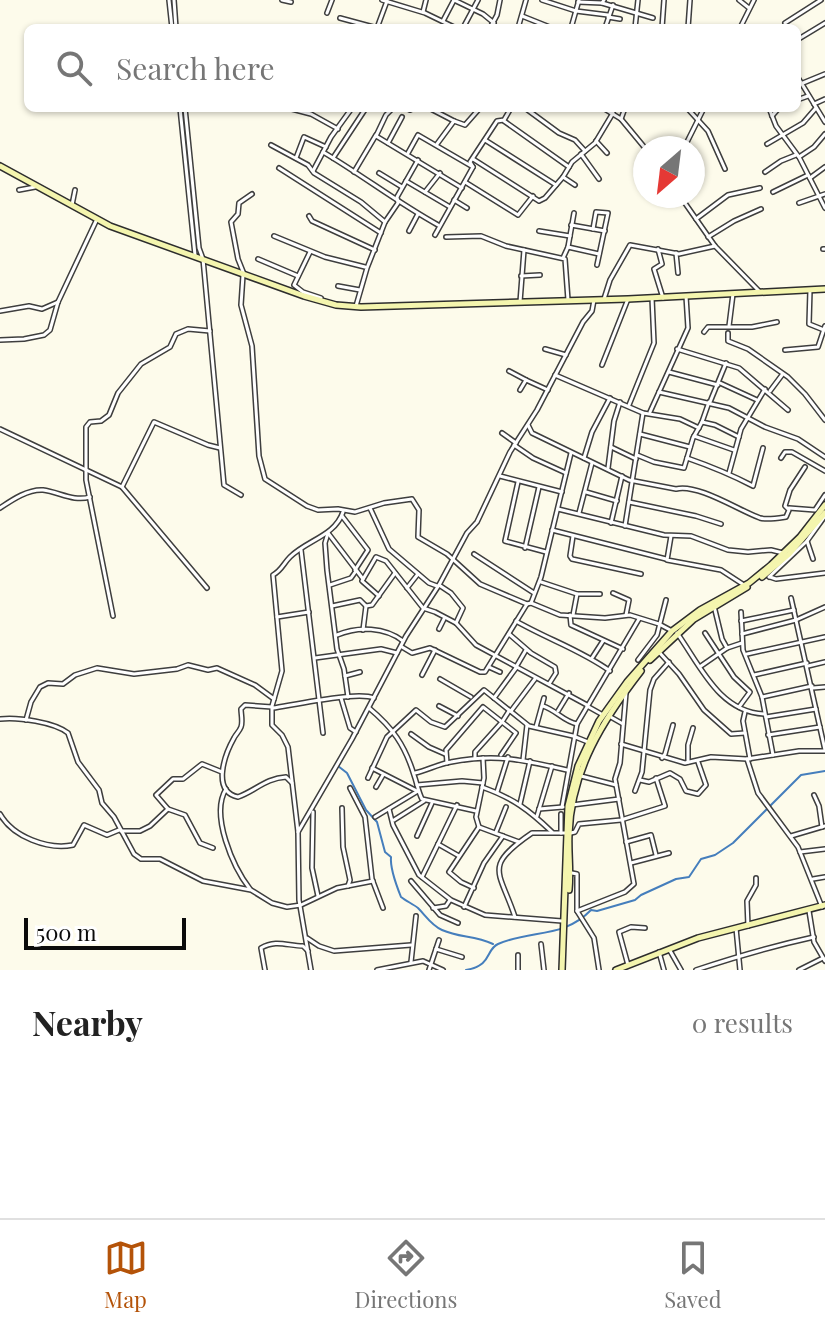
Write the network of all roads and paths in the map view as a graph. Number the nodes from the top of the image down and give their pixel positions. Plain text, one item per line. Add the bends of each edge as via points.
1 (171, 0) edge
2 (282, 0) edge
3 (332, 0) edge
4 (426, 0) edge
5 (478, 0) edge
6 (500, 0) edge
7 (526, 0) edge
8 (542, 0) edge
9 (638, 0) edge
10 (664, 0) edge
11 (690, 0) edge
12 (739, 0) edge
13 (754, 0) edge
14 (821, 0) edge
15 (384, 1) edge
16 (578, 1) edge
17 (603, 1) edge
18 (291, 2) dead end
19 (586, 3) junction
20 (613, 5) junction
21 (749, 8) junction
22 (473, 9) junction
23 (576, 11) junction
24 (327, 13) dead end
25 (423, 13) junction
26 (593, 13) junction
27 (637, 14) junction
28 (522, 16) junction
29 (608, 16) junction
30 (340, 18) dead end
31 (653, 18) dead end
32 (620, 19) dead end
33 (443, 21) junction
34 (494, 23) joint
35 (785, 23) dead end
36 (825, 23) edge
37 (174, 24) edge
38 (362, 24) edge
39 (378, 24) edge
40 (449, 24) edge
41 (465, 24) edge
42 (519, 24) edge
43 (542, 24) edge
44 (572, 24) edge
45 (606, 24) edge
46 (636, 24) edge
47 (662, 24) edge
48 (688, 24) edge
49 (742, 24) edge
50 (801, 38) edge
51 (825, 74) edge
52 (802, 83) joint
53 (808, 96) junction
54 (801, 99) edge
55 (825, 99) edge
56 (814, 106) junction
57 (182, 112) edge
58 (182, 112) edge
59 (304, 112) edge
60 (348, 112) edge
61 (363, 112) edge
62 (389, 112) edge
63 (437, 112) edge
64 (475, 112) edge
65 (508, 112) edge
66 (530, 112) edge
67 (624, 112) edge
68 (690, 112) edge
69 (702, 112) edge
70 (770, 112) edge
71 (776, 112) edge
72 (613, 113) joint
73 (772, 116) junction
74 (402, 117) dead end
75 (621, 119) junction
76 (503, 120) junction
77 (697, 120) junction
78 (454, 121) junction
79 (825, 122) edge
80 (338, 129) junction
81 (825, 134) edge
82 (376, 135) junction
83 (635, 136) edge
84 (690, 136) edge
85 (783, 136) junction
86 (485, 139) junction
87 (596, 141) junction
88 (388, 143) junction
89 (767, 144) dead end
90 (271, 145) dead end
91 (437, 145) junction
92 (326, 147) junction
93 (323, 152) junction
94 (583, 152) junction
95 (408, 153) junction
96 (607, 153) dead end
97 (798, 156) junction
98 (296, 158) junction
99 (333, 158) junction
100 (418, 159) junction
101 (472, 159) junction
102 (0, 166) edge
103 (473, 167) junction
104 (569, 167) junction
105 (825, 167) edge
106 (279, 168) dead end
107 (725, 169) dead end
108 (313, 171) junction
109 (354, 172) junction
110 (765, 172) dead end
111 (379, 173) dead end
112 (440, 173) junction
113 (809, 176) junction
114 (563, 177) junction
115 (599, 179) dead end
116 (406, 181) junction
117 (465, 182) junction
118 (556, 185) junction
119 (575, 185) dead end
120 (38, 186) junction
121 (402, 187) junction
122 (462, 188) junction
123 (760, 188) dead end
124 (19, 190) dead end
125 (75, 190) dead end
126 (425, 192) junction
127 (773, 192) dead end
128 (252, 194) dead end
129 (825, 194) edge
130 (533, 196) junction
131 (819, 196) junction
132 (454, 200) junction
133 (398, 203) junction
134 (799, 203) dead end
135 (72, 205) junction
136 (450, 207) junction
137 (467, 208) dead end
138 (688, 208) edge
139 (825, 208) edge
140 (761, 209) dead end
141 (574, 213) dead end
142 (418, 214) junction
143 (309, 216) dead end
144 (97, 219) junction
145 (696, 219) junction
146 (385, 222) junction
147 (438, 225) junction
148 (571, 225) junction
149 (197, 228) junction
150 (191, 229) junction
151 (593, 229) junction
152 (409, 231) dead end
153 (539, 231) dead end
154 (605, 231) junction
155 (381, 233) junction
156 (435, 235) dead end
157 (274, 236) dead end
158 (570, 236) junction
159 (446, 237) dead end
160 (708, 237) junction
161 (715, 246) junction
162 (568, 247) junction
163 (658, 249) junction
164 (375, 250) junction
165 (524, 250) junction
166 (310, 252) junction
167 (676, 253) junction
168 (599, 254) junction
169 (195, 255) junction
170 (563, 258) junction
171 (203, 259) junction
172 (258, 259) dead end
173 (597, 265) dead end
174 (367, 268) junction
175 (242, 272) junction
176 (678, 273) dead end
177 (540, 275) dead end
178 (298, 276) junction
179 (521, 276) junction
180 (338, 286) dead end
181 (825, 289) edge
182 (360, 290) junction
183 (810, 290) junction
184 (762, 293) junction
185 (733, 294) junction
186 (686, 296) junction
187 (652, 298) junction
188 (663, 298) junction
189 (628, 299) junction
190 (568, 300) junction
191 (594, 300) junction
192 (604, 300) junction
193 (58, 302) junction
194 (324, 302) junction
195 (520, 302) junction
196 (356, 307) junction
197 (0, 311) edge
198 (777, 322) dead end
199 (729, 326) junction
200 (824, 328) edge
201 (210, 331) junction
202 (704, 332) dead end
203 (728, 333) dead end
204 (0, 340) edge
205 (545, 349) dead end
206 (677, 349) junction
207 (785, 350) dead end
208 (566, 355) junction
209 (726, 363) junction
210 (602, 365) dead end
211 (509, 371) dead end
212 (669, 372) junction
213 (555, 375) junction
214 (782, 375) junction
215 (526, 380) junction
216 (719, 384) junction
217 (520, 390) dead end
218 (548, 390) junction
219 (767, 391) junction
220 (659, 392) junction
221 (610, 398) junction
222 (757, 400) junction
223 (620, 402) junction
224 (710, 402) junction
225 (629, 405) junction
226 (788, 410) dead end
227 (643, 413) junction
228 (650, 413) junction
229 (747, 417) junction
230 (825, 420) edge
231 (702, 422) junction
232 (528, 425) junction
233 (699, 428) junction
234 (0, 429) edge
235 (502, 433) dead end
236 (640, 434) junction
237 (696, 435) junction
238 (739, 437) junction
239 (515, 444) junction
240 (611, 447) junction
241 (690, 447) junction
242 (221, 448) junction
243 (763, 448) dead end
244 (734, 450) junction
245 (571, 452) junction
246 (636, 457) junction
247 (825, 457) edge
248 (584, 458) junction
249 (687, 458) junction
250 (781, 458) dead end
251 (592, 463) junction
252 (805, 467) dead end
253 (86, 470) junction
254 (607, 470) junction
255 (825, 471) edge
256 (566, 473) junction
257 (729, 473) junction
258 (500, 476) junction
259 (622, 476) junction
260 (634, 479) junction
261 (518, 482) junction
262 (122, 487) junction
263 (539, 487) junction
264 (562, 492) junction
265 (585, 492) junction
266 (241, 495) dead end
267 (825, 495) edge
268 (90, 497) junction
269 (617, 501) junction
270 (629, 502) junction
271 (825, 505) edge
272 (0, 508) edge
273 (370, 508) junction
274 (789, 508) junction
275 (558, 509) junction
276 (343, 513) junction
277 (579, 514) junction
278 (825, 514) edge
279 (611, 523) junction
280 (721, 524) dead end
281 (625, 526) junction
282 (552, 530) junction
283 (328, 533) junction
284 (573, 536) junction
285 (671, 536) junction
286 (807, 541) junction
287 (525, 548) junction
288 (301, 549) junction
289 (546, 552) junction
290 (474, 554) dead end
291 (784, 554) junction
292 (666, 559) junction
293 (813, 559) dead end
294 (453, 560) junction
295 (356, 570) junction
296 (395, 573) junction
297 (825, 573) edge
298 (418, 574) junction
299 (641, 574) dead end
300 (768, 575) junction
301 (363, 579) junction
302 (539, 581) junction
303 (330, 583) junction
304 (744, 585) junction
305 (438, 586) junction
306 (207, 588) dead end
307 (407, 588) junction
308 (534, 593) junction
309 (613, 593) dead end
310 (577, 594) junction
311 (600, 594) dead end
312 (379, 596) junction
313 (791, 598) dead end
314 (666, 600) dead end
315 (529, 604) junction
316 (332, 606) junction
317 (366, 606) junction
318 (714, 606) junction
319 (825, 607) edge
320 (424, 609) junction
321 (794, 610) junction
322 (309, 612) junction
323 (741, 612) dead end
324 (571, 615) junction
325 (626, 615) junction
326 (113, 616) dead end
327 (277, 617) junction
328 (444, 619) junction
329 (639, 619) junction
330 (796, 620) junction
331 (516, 621) junction
332 (741, 621) junction
333 (456, 623) junction
334 (659, 624) junction
335 (439, 629) dead end
336 (363, 630) junction
337 (674, 632) junction
338 (705, 633) dead end
339 (509, 634) junction
340 (742, 634) junction
341 (337, 635) junction
342 (825, 637) edge
343 (403, 641) junction
344 (603, 641) junction
345 (742, 643) junction
346 (802, 643) junction
347 (402, 647) junction
348 (727, 648) junction
349 (623, 649) junction
350 (435, 650) junction
351 (526, 650) junction
352 (656, 650) junction
353 (398, 653) junction
354 (718, 653) junction
355 (339, 654) junction
356 (746, 654) junction
357 (495, 656) junction
358 (315, 658) junction
359 (592, 658) junction
360 (638, 660) dead end
361 (669, 662) junction
362 (825, 662) edge
363 (807, 665) junction
364 (489, 667) junction
365 (516, 667) junction
366 (699, 667) junction
367 (610, 671) junction
368 (360, 672) dead end
369 (500, 672) dead end
370 (422, 675) dead end
371 (754, 675) junction
372 (345, 676) junction
373 (440, 679) dead end
374 (535, 679) junction
375 (550, 683) junction
376 (812, 687) junction
377 (825, 687) edge
378 (262, 690) junction
379 (627, 690) junction
380 (569, 693) junction
381 (274, 696) junction
382 (348, 697) junction
383 (762, 697) junction
384 (341, 698) junction
385 (374, 698) junction
386 (473, 698) junction
387 (494, 698) junction
388 (544, 698) dead end
389 (319, 700) junction
390 (439, 706) dead end
391 (543, 706) junction
392 (587, 706) junction
393 (272, 707) junction
394 (739, 707) junction
395 (369, 709) junction
396 (510, 711) junction
397 (745, 711) junction
398 (817, 711) junction
399 (825, 711) edge
400 (558, 712) junction
401 (458, 716) junction
402 (605, 716) junction
403 (765, 716) junction
404 (0, 719) edge
405 (26, 720) junction
406 (502, 722) junction
407 (577, 724) junction
408 (623, 724) junction
409 (527, 725) junction
410 (673, 725) dead end
411 (536, 727) junction
412 (821, 727) junction
413 (693, 728) dead end
414 (394, 730) junction
415 (356, 732) junction
416 (323, 733) dead end
417 (745, 733) junction
418 (824, 733) edge
419 (411, 734) dead end
420 (768, 735) junction
421 (573, 736) junction
422 (588, 742) junction
423 (621, 744) junction
424 (644, 751) junction
425 (825, 751) edge
426 (445, 754) junction
427 (773, 756) junction
428 (505, 757) junction
429 (475, 758) junction
430 (483, 758) junction
431 (662, 758) junction
432 (749, 759) junction
433 (523, 760) junction
434 (697, 760) junction
435 (530, 761) junction
436 (688, 762) junction
437 (447, 763) junction
438 (552, 766) junction
439 (372, 768) junction
440 (567, 770) junction
441 (223, 772) junction
442 (414, 773) junction
443 (383, 775) junction
444 (579, 775) junction
445 (368, 778) dead end
446 (656, 778) junction
447 (640, 780) junction
448 (292, 783) junction
449 (417, 785) junction
450 (483, 785) junction
451 (616, 785) junction
452 (376, 787) dead end
453 (350, 788) dead end
454 (226, 789) junction
455 (418, 791) junction
456 (635, 791) dead end
457 (497, 792) junction
458 (814, 795) dead end
459 (620, 799) junction
460 (424, 801) junction
461 (432, 803) junction
462 (520, 804) junction
463 (825, 804) edge
464 (457, 805) junction
465 (567, 806) junction
466 (819, 806) junction
467 (506, 807) dead end
468 (342, 808) dead end
469 (168, 809) junction
470 (312, 809) junction
471 (389, 809) junction
472 (539, 809) junction
473 (476, 811) junction
474 (0, 814) edge
475 (561, 814) dead end
476 (537, 816) junction
477 (375, 817) dead end
478 (621, 820) junction
479 (393, 821) junction
480 (479, 827) junction
481 (823, 827) edge
482 (120, 830) junction
483 (298, 832) junction
484 (496, 832) junction
485 (552, 832) junction
486 (565, 833) junction
487 (417, 836) dead end
488 (503, 836) junction
489 (791, 836) junction
490 (519, 842) junction
491 (626, 842) junction
492 (437, 844) junction
493 (213, 848) dead end
494 (825, 849) edge
495 (800, 852) junction
496 (669, 853) dead end
497 (656, 855) junction
498 (459, 856) junction
499 (631, 863) junction
500 (570, 873) junction
501 (825, 877) edge
502 (421, 878) junction
503 (756, 878) dead end
504 (813, 879) junction
505 (371, 880) junction
506 (411, 881) dead end
507 (348, 886) junction
508 (474, 888) junction
509 (251, 890) junction
510 (318, 896) junction
511 (451, 900) junction
512 (301, 905) junction
513 (823, 906) edge
514 (464, 907) junction
515 (383, 908) dead end
516 (433, 908) junction
517 (577, 911) junction
518 (809, 911) junction
519 (416, 916) dead end
520 (515, 917) junction
521 (565, 922) junction
522 (458, 923) dead end
523 (748, 926) junction
524 (645, 928) dead end
525 (736, 928) junction
526 (814, 937) junction
527 (306, 938) junction
528 (439, 940) dead end
529 (541, 944) dead end
530 (411, 945) junction
531 (436, 949) junction
532 (669, 949) junction
533 (308, 951) junction
534 (659, 952) junction
535 (518, 955) dead end
536 (739, 955) junction
537 (462, 957) dead end
538 (824, 960) edge
539 (411, 962) junction
540 (430, 964) junction
541 (628, 965) junction
542 (264, 970) edge
543 (304, 970) edge
544 (311, 970) edge
545 (377, 970) edge
546 (429, 970) edge
547 (443, 970) edge
548 (518, 970) edge
549 (544, 970) edge
550 (563, 970) edge
551 (599, 970) edge
552 (616, 970) edge
553 (664, 970) edge
554 (681, 970) edge
555 (696, 970) edge
556 (740, 970) edge
557 (799, 970) edge

1 - 37 street
2 - 18 street
3 - 24 street
4 - 25 street
5 - 22 street
6 - 34 street
7 - 28 street
8 - 23 street
9 - 27 street
10 - 47 street
11 - 48 street
12 - 21 street
13 - 21 street
14 - 35 street
15 - 25 street
15 - 39 street
16 - 19 street
16 - 23 street
17 - 19 street
17 - 20 street
19 - 26 street
20 - 27 street
20 - 29 street
21 - 49 street
22 - 33 street via 454,0
22 - 34 street
22 - 41 street
23 - 26 street
23 - 44 street
25 - 33 street
26 - 29 street
27 - 31 street
27 - 46 street
28 - 42 street
28 - 43 street
29 - 32 street
29 - 45 street
30 - 38 street
33 - 40 street
36 - 50 street
51 - 52 street
52 - 53 street
53 - 54 street
53 - 56 street
55 - 56 street
56 - 79 street
56 - 85 street via 803,123
57 - 149 street
58 - 150 street
59 - 80 street
60 - 80 street
61 - 99 street
62 - 82 street
63 - 78 street
64 - 78 street via 465,125
65 - 76 street
66 - 94 street via 575,140
67 - 75 street
68 - 77 street
69 - 77 street
70 - 73 street
71 - 73 street
72 - 75 street
72 - 87 street
73 - 85 street
74 - 88 street
75 - 83 street
76 - 86 street
76 - 104 street
77 - 84 street
77 - 107 street via 708,131
78 - 91 street
80 - 92 street
81 - 97 street
82 - 88 street
82 - 109 street
85 - 89 street
85 - 97 street
86 - 101 street
86 - 118 street
87 - 94 street
87 - 96 street
88 - 95 street
90 - 98 street
91 - 95 street via 417,135
91 - 103 street
92 - 93 street
92 - 98 street via 304,137
93 - 99 street
93 - 108 street
94 - 104 street
94 - 115 street
95 - 100 street
97 - 110 street
97 - 113 street
98 - 108 street
99 - 109 street
100 - 112 street
100 - 116 street
101 - 103 street
101 - 130 street
102 - 120 main road
103 - 117 street
104 - 114 street
105 - 113 street
106 - 155 street
108 - 146 street
109 - 133 street
111 - 121 street
112 - 122 street
112 - 126 street
113 - 127 street
113 - 131 street
114 - 118 street
114 - 119 street
116 - 121 street
116 - 126 street
117 - 122 street
117 - 130 street via 518,215
118 - 130 street via 542,200
120 - 124 street
120 - 135 main road
121 - 133 street
122 - 132 street
123 - 145 street via 728,195
125 - 135 street
126 - 136 street
128 - 175 street via 240,201 231,222
129 - 131 street
131 - 134 street
131 - 139 street
132 - 136 street
132 - 137 street
133 - 142 street
133 - 146 street
135 - 144 main road
136 - 147 street
138 - 145 street
140 - 160 street
141 - 148 street
142 - 147 street
142 - 152 street
143 - 164 street
144 - 169 main road
144 - 193 street
145 - 160 street
146 - 155 street
147 - 156 street
148 - 151 street
148 - 158 street
149 - 150 street
149 - 171 street
150 - 169 street
151 - 154 street
151 - 154 street via 597,211 608,213
153 - 158 street
154 - 168 street
155 - 164 street
157 - 166 street
158 - 162 street
159 - 165 street via 474,235
160 - 161 street
161 - 167 street
161 - 184 street
162 - 168 street
162 - 170 street
163 - 167 street
163 - 188 street via 662,264 654,269
163 - 192 street via 630,245
164 - 174 street
165 - 170 street
165 - 179 street
166 - 174 street
166 - 178 street
167 - 176 street
168 - 173 street
169 - 171 main road
170 - 190 street
171 - 175 main road
171 - 201 street
172 - 178 street
174 - 182 street
175 - 194 main road
175 - 276 street via 241,305 252,346 264,477 307,506
177 - 179 street
178 - 194 street via 296,288
179 - 195 street
180 - 182 street
181 - 183 main road
182 - 196 street
183 - 184 main road
183 - 200 street via 809,324
184 - 185 main road
185 - 186 main road
185 - 199 street
186 - 188 main road
186 - 206 street via 689,326
187 - 188 main road
187 - 189 main road
187 - 225 street via 654,343
189 - 192 main road
189 - 210 street
190 - 191 main road
190 - 195 main road
191 - 192 main road
191 - 208 street
193 - 197 street via 42,309
193 - 204 street via 46,334
194 - 196 main road
195 - 196 main road
198 - 199 street
199 - 202 street via 706,327
200 - 207 street via 818,347
201 - 242 street
201 - 253 street via 176,334 170,347 141,364 118,393 109,415 87,424
203 - 214 street via 728,341
205 - 208 street
206 - 209 street
206 - 212 street
208 - 213 street
209 - 216 street
209 - 219 street
211 - 215 street
212 - 216 street
212 - 220 street
213 - 218 street
213 - 221 street
214 - 219 street
214 - 230 street via 799,387
215 - 217 street
215 - 218 street
216 - 222 street
216 - 224 street
218 - 232 street
219 - 222 street
219 - 226 street
220 - 224 street
220 - 228 street
221 - 223 street
221 - 248 street
222 - 229 street
223 - 225 street
223 - 240 street
224 - 229 street
224 - 231 street
225 - 227 street
227 - 228 street
227 - 236 street
228 - 233 street
229 - 238 street
229 - 247 street
231 - 233 street
231 - 238 street
232 - 239 street
232 - 245 street via 532,433
233 - 237 street
234 - 253 street
235 - 239 street
236 - 241 street
236 - 246 street
237 - 241 street
237 - 244 street
238 - 244 street
239 - 256 street
239 - 258 street
240 - 246 street
240 - 254 street
241 - 249 street
242 - 262 street via 154,422
242 - 266 street via 224,485
243 - 257 street via 753,486
244 - 257 street
245 - 248 street
245 - 256 street
246 - 249 street via 683,468
246 - 260 street
248 - 251 street
249 - 257 street
250 - 255 street via 792,452
251 - 254 street
251 - 265 street
252 - 274 street via 789,493
253 - 262 street
253 - 268 street
254 - 259 street
256 - 264 street
258 - 261 street
258 - 294 street
259 - 260 street
259 - 269 street
260 - 270 street
260 - 274 street via 719,498 763,519 785,518
261 - 263 street
261 - 287 street via 504,539
262 - 306 street
263 - 264 street
263 - 287 street
264 - 275 street
265 - 269 street
265 - 277 street
267 - 274 street via 815,510
268 - 272 street via 37,490
268 - 326 street
269 - 279 street
270 - 280 street
270 - 281 street
271 - 291 main road
273 - 276 street
273 - 294 street via 412,499 419,510 418,537
273 - 298 street via 389,549
275 - 277 street
275 - 282 street
276 - 283 street
276 - 295 street via 368,550
277 - 279 street
278 - 286 street
278 - 300 main road
279 - 281 street
281 - 285 street
282 - 284 street
282 - 289 street
283 - 288 street
283 - 295 street
283 - 303 street
284 - 292 street
284 - 299 street via 572,559
285 - 291 street via 691,536 739,552
285 - 292 street
286 - 293 street
286 - 300 street
287 - 289 street
288 - 322 street
288 - 327 street via 273,575
289 - 302 street
290 - 308 street
291 - 304 main road
292 - 304 street via 719,569
294 - 305 street
294 - 315 street via 480,584
295 - 301 street
295 - 303 street via 350,579
296 - 301 street via 376,557
296 - 307 street
296 - 312 street
297 - 300 street via 776,579
298 - 305 street
298 - 307 street
300 - 318 main road
301 - 312 street via 364,586
302 - 308 street
302 - 310 street
303 - 316 street
304 - 337 main road
305 - 320 street
305 - 333 street via 463,608
307 - 320 street
308 - 315 street
309 - 325 street via 629,600
310 - 311 street
310 - 324 street
312 - 317 street
313 - 321 street
314 - 334 street
315 - 324 street
315 - 331 street
316 - 317 street via 360,600
316 - 341 street
317 - 336 street
318 - 337 main road
318 - 348 street
319 - 330 street
320 - 328 street
320 - 343 street
321 - 330 street
321 - 332 street
322 - 327 street
322 - 358 street
323 - 332 street
324 - 325 street
324 - 344 street via 570,625
325 - 329 street
327 - 381 street via 282,671
328 - 333 street
328 - 335 street
329 - 334 street
329 - 349 street
330 - 340 street
330 - 346 street
331 - 339 street
331 - 359 street
332 - 340 street
333 - 357 street
334 - 337 street
334 - 360 street
336 - 341 street
336 - 343 street via 387,631
337 - 352 main road
337 - 366 street
338 - 354 street
339 - 351 street
339 - 357 street
340 - 345 street
341 - 355 street
342 - 346 street
343 - 347 street
344 - 349 street
344 - 359 street
345 - 348 street
345 - 356 street
346 - 356 street
346 - 363 street
347 - 350 street via 412,653 426,647
347 - 353 street
348 - 354 street
349 - 367 street
350 - 364 street via 481,673
350 - 370 street
351 - 365 street
351 - 375 street via 555,667
352 - 361 street
352 - 379 main road
352 - 402 main road
353 - 355 street via 381,649
353 - 385 street
354 - 366 street
354 - 394 street via 750,692
355 - 358 street
355 - 372 street
356 - 371 street
357 - 364 street
357 - 365 street
358 - 389 street
359 - 367 street
361 - 417 street via 704,710 731,734
361 - 424 street via 652,683
362 - 363 street
363 - 371 street
363 - 376 street
364 - 369 street
365 - 374 street
365 - 387 street
366 - 394 street via 713,687
367 - 392 street
368 - 372 street
371 - 383 street
372 - 382 street
373 - 386 street
374 - 375 street
374 - 396 street
375 - 380 street
376 - 377 street
376 - 383 street
376 - 398 street
378 - 381 street
378 - 393 street
378 - 405 street via 217,668 188,665 134,674 97,668 63,684 44,685
379 - 402 main road
379 - 408 street
380 - 392 street
380 - 400 street
381 - 393 street
382 - 384 street
382 - 385 street
383 - 403 street
384 - 389 street
384 - 415 street
385 - 395 street
386 - 387 street via 484,690
386 - 401 street
387 - 396 street
388 - 391 street
389 - 393 street
389 - 416 street
390 - 401 street
391 - 400 street
391 - 411 street
392 - 402 street
392 - 407 street
393 - 441 street via 241,709 241,726
393 - 448 street via 272,726 288,747
394 - 397 street
395 - 414 street
395 - 415 street
396 - 406 street
396 - 409 street
397 - 403 street
397 - 417 street
398 - 399 street
398 - 403 street
398 - 412 street
400 - 407 street
401 - 414 street via 444,727 416,710
402 - 408 street
402 - 422 main road
402 - 444 main road
403 - 420 street
404 - 405 street
405 - 482 street via 68,733 78,762
406 - 426 street via 482,707
406 - 428 street via 516,733
406 - 429 street
407 - 421 street
408 - 423 street
409 - 411 street
409 - 433 street
410 - 431 street
411 - 421 street
412 - 418 street
412 - 420 street
413 - 436 street
414 - 439 street
414 - 442 street
415 - 470 street
417 - 432 street
418 - 425 street
419 - 426 street
420 - 427 street
421 - 422 street
421 - 440 street
422 - 465 main road
423 - 424 street
423 - 451 street
424 - 431 street
424 - 447 street
425 - 427 street
426 - 437 street
427 - 432 street
428 - 430 street
428 - 433 street
428 - 457 street
429 - 430 street
429 - 437 street
430 - 450 street
431 - 436 street
432 - 434 street
432 - 489 street via 756,789
433 - 435 street
434 - 436 street
434 - 446 street via 706,785 698,794 686,791 670,773
435 - 438 street
435 - 462 street
437 - 442 street
438 - 440 street
438 - 472 street
439 - 443 street
439 - 445 street
440 - 465 street
441 - 454 street
441 - 469 street via 202,764 183,779 173,779 156,795
442 - 449 street
443 - 452 street
443 - 455 street
444 - 451 street
444 - 465 main road
446 - 447 street
446 - 478 street via 665,806
447 - 456 street
448 - 454 street via 279,777 238,797
448 - 483 street
449 - 450 street
449 - 455 street
450 - 457 street
450 - 473 street
451 - 459 street
453 - 505 street via 365,817
454 - 509 street via 221,823 235,866
455 - 460 street
455 - 471 street
457 - 462 street
458 - 466 street
459 - 465 street
459 - 478 street
460 - 461 street
460 - 479 street
461 - 464 street
461 - 487 street
462 - 476 street
463 - 466 street
464 - 473 street
464 - 492 street
465 - 472 street
465 - 486 main road
466 - 481 street
467 - 484 street
468 - 507 street
469 - 482 street via 140,831
469 - 493 street via 185,815 200,843
470 - 483 street
470 - 510 street via 312,868
471 - 477 street
471 - 479 street
472 - 476 street
473 - 480 street
474 - 482 street via 27,838 50,845 73,845 84,825 109,836
475 - 486 street
476 - 485 street
478 - 486 street via 579,824 575,832
478 - 491 street
479 - 502 street
480 - 484 street
480 - 498 street
481 - 489 street
482 - 509 street via 141,859 160,859 203,881
483 - 512 street
484 - 488 street
485 - 486 street
485 - 490 street via 532,833
486 - 500 main road
486 - 521 main road
488 - 490 street
488 - 508 street
489 - 495 street
490 - 520 street via 499,867
491 - 497 street via 651,835
491 - 499 street
492 - 498 street
492 - 502 street
494 - 495 street
495 - 504 street
496 - 497 street
497 - 499 street
498 - 508 street via 449,873
499 - 517 street via 630,890
500 - 517 street via 577,874
500 - 521 main road
501 - 504 street
502 - 511 street
503 - 523 street via 747,901
504 - 513 street
505 - 507 street
505 - 515 street
506 - 516 street
507 - 510 street
508 - 514 street
509 - 512 street via 281,906
510 - 512 street
511 - 514 street
511 - 516 street
512 - 527 street
513 - 518 main road
514 - 520 street
516 - 522 street
517 - 551 street via 594,938
518 - 523 main road
518 - 526 street
519 - 530 street
520 - 521 street
521 - 550 main road
523 - 525 main road
524 - 541 street via 619,932
525 - 532 main road
525 - 536 street
526 - 536 street
526 - 538 street
527 - 530 street via 334,951
527 - 533 street
528 - 531 street
529 - 549 street
530 - 539 street
531 - 537 street
531 - 540 street
532 - 534 main road
532 - 554 street
533 - 542 street via 286,942 265,945
533 - 544 street
534 - 541 main road
534 - 553 street
535 - 548 street
536 - 555 street
536 - 556 street
538 - 557 street
539 - 540 street
539 - 545 street
540 - 546 street
540 - 547 street
541 - 552 main road
543 - 544 street

